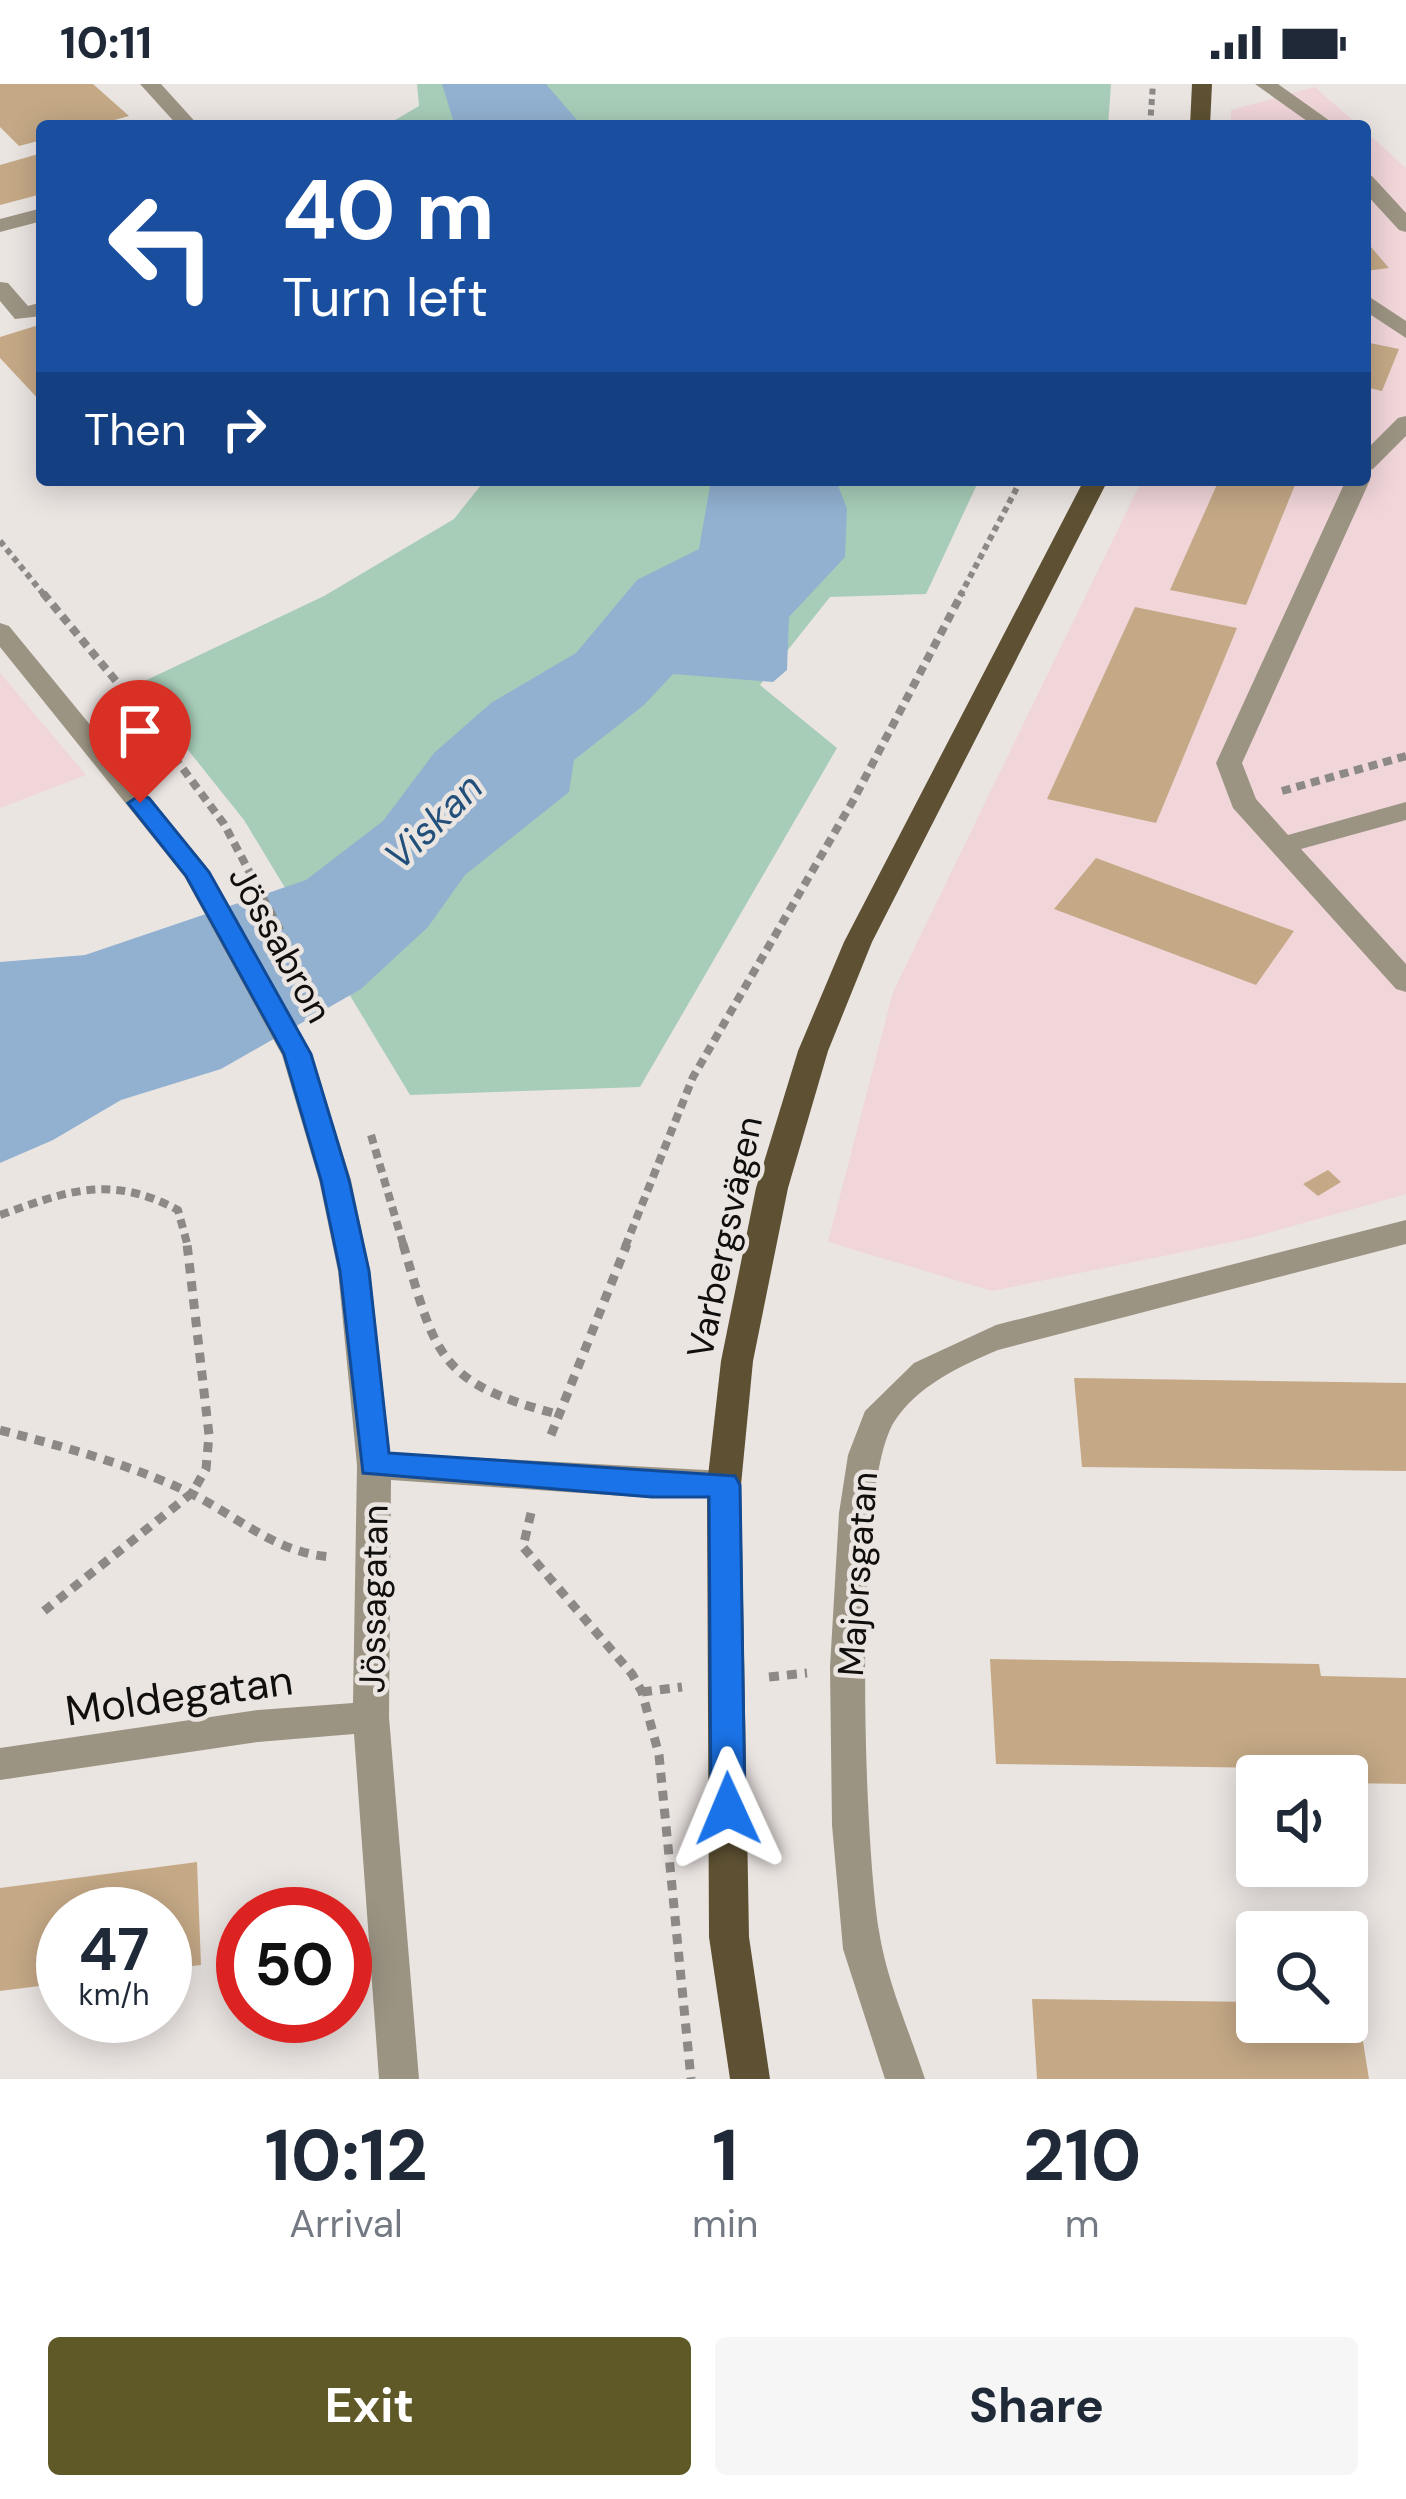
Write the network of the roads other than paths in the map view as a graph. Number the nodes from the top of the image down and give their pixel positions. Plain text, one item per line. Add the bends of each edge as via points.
1 (150, 84) edge
2 (1202, 84) edge
3 (1265, 84) edge
4 (183, 120) edge
5 (1200, 120) edge
6 (1318, 120) edge
7 (1371, 188) edge
8 (36, 216) edge
9 (0, 226) edge
10 (1406, 226) edge
11 (0, 288) edge
12 (1371, 306) edge
13 (22, 315) edge
14 (1406, 331) edge
15 (1406, 423) edge
16 (1371, 458) edge
17 (1093, 486) edge
18 (1355, 486) edge
19 (0, 631) edge
20 (1406, 811) edge
21 (1281, 846) junction
22 (1406, 982) edge
23 (297, 1054) joint
24 (1406, 1232) edge
25 (374, 1465) junction
26 (724, 1485) junction
27 (371, 1717) junction
28 (0, 1764) edge
29 (399, 2079) edge
30 (750, 2079) edge
31 (904, 2079) edge

1 - 4 street
2 - 5 main road
3 - 6 street
7 - 10 street
8 - 9 street
11 - 13 street
12 - 14 street
15 - 16 street
17 - 26 main road, Varbergsvägen via 858,942 813,1051 737,1361
18 - 21 street via 1229,763 1243,802
19 - 23 street, Jössabron via 196,872
20 - 21 street
21 - 22 street
23 - 25 street, Jössagatan via 354,1271
24 - 31 street, Majorsgatan via 978,1343 907,1385 875,1423 861,1464 850,1806 859,1931
25 - 26 street
25 - 27 street, Jössagatan
26 - 30 main road, Varbergsvägen via 729,1937
27 - 28 street, Moldegatan
27 - 29 street, Jössagatan

